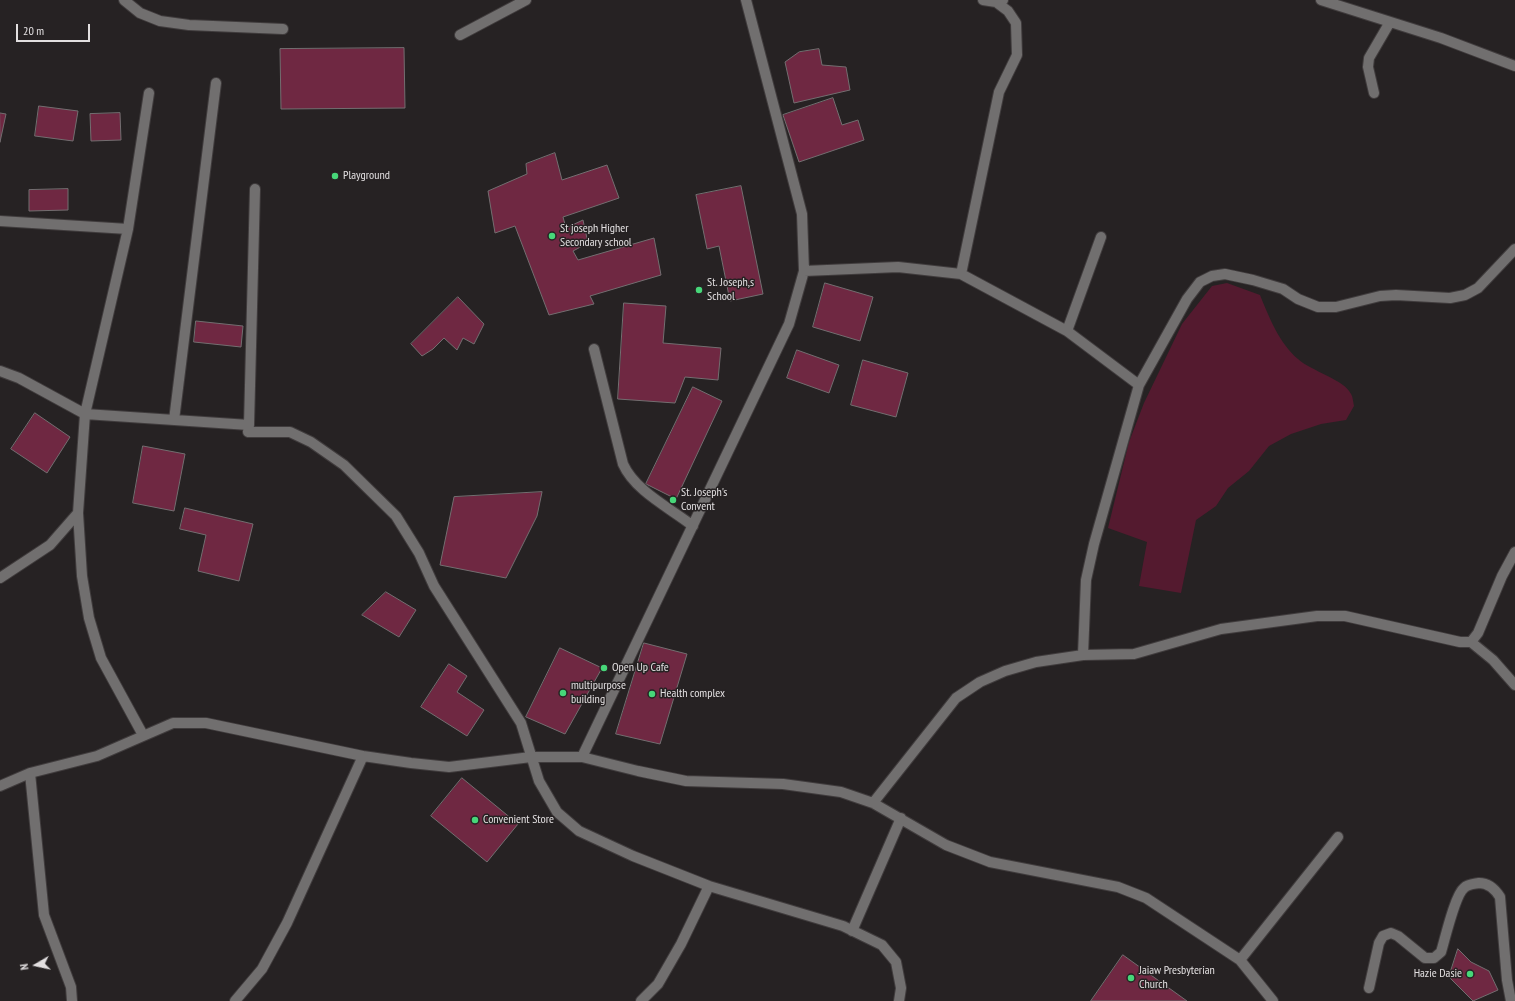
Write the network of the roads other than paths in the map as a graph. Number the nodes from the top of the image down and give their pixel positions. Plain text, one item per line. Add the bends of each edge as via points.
1 (124, 0) edge
2 (526, 0) edge
3 (746, 0) edge
4 (984, 0) edge
5 (1321, 0) edge
6 (999, 1) edge
7 (1390, 22) junction
8 (283, 29) dead end
9 (460, 35) dead end
10 (1515, 66) edge
11 (216, 83) dead end
12 (149, 93) dead end
13 (1374, 93) dead end
14 (255, 189) dead end
15 (0, 221) edge
16 (128, 229) junction
17 (1101, 237) dead end
18 (1515, 249) edge
19 (804, 271) junction
20 (961, 274) junction
21 (1067, 331) junction
22 (594, 349) dead end
23 (0, 371) edge
24 (1139, 385) junction
25 (85, 414) junction
26 (174, 420) junction
27 (249, 424) junction
28 (78, 513) junction
29 (694, 526) junction
30 (1515, 552) edge
31 (0, 578) edge
32 (1471, 642) junction
33 (1083, 655) junction
34 (1515, 685) edge
35 (143, 735) junction
36 (363, 756) junction
37 (531, 757) junction
38 (582, 757) junction
39 (30, 772) junction
40 (0, 786) edge
41 (873, 803) junction
42 (901, 818) junction
43 (1338, 838) dead end
44 (709, 886) junction
45 (852, 931) junction
46 (1240, 960) junction
47 (1369, 988) dead end
48 (72, 1001) edge
49 (235, 1001) edge
50 (641, 1001) edge
51 (899, 1001) edge
52 (1273, 1001) edge
53 (1511, 1001) edge

1 - 8 street via 140,13 160,21 189,25
2 - 9 street
3 - 19 street via 802,214
4 - 6 street
5 - 7 street
6 - 20 street via 1016,23 1017,55 999,92
7 - 10 street
7 - 13 street via 1369,58 1368,67
11 - 26 street
12 - 16 street
14 - 27 street
15 - 16 street
16 - 25 street
17 - 21 street
18 - 24 street via 1478,288 1465,295 1450,298 1380,296 1336,307 1318,307 1283,290 1253,280 1226,274 1212,276 1200,282 1187,299
19 - 20 street via 898,267
19 - 29 street via 789,324
20 - 21 street
21 - 24 street
22 - 29 street via 623,464 628,474 641,488
23 - 25 street via 19,378
24 - 33 street via 1086,580
25 - 26 street
25 - 28 street
26 - 27 street
27 - 37 street via 248,432 290,432 311,442 344,465 396,516 419,552 434,586 521,723
28 - 31 street via 50,545
28 - 35 street via 82,576 91,624 101,658
29 - 38 street
30 - 32 street via 1478,633
32 - 33 street via 1460,642 1345,616 1317,616 1221,629 1134,654
32 - 34 street via 1493,660
33 - 41 street via 1036,662 1005,671 980,682 956,698
35 - 36 street via 174,723 206,723
35 - 39 street via 97,756
36 - 37 street via 449,767
36 - 49 street via 287,923 262,969
37 - 38 street
37 - 44 street via 539,781 557,812 579,831
38 - 41 street via 638,772 686,781 783,784 841,792
39 - 40 street
39 - 48 street via 44,915 68,979
41 - 42 street
42 - 45 street
42 - 46 street via 946,845 990,862 1118,887 1146,898
43 - 46 street
44 - 45 street
44 - 50 street via 682,944 658,984
45 - 51 street via 882,945 896,962 901,988
46 - 52 street
47 - 53 street via 1379,943 1383,936 1391,933 1398,936 1425,958 1434,958 1441,952 1457,898 1463,888 1483,883 1495,888 1500,897

